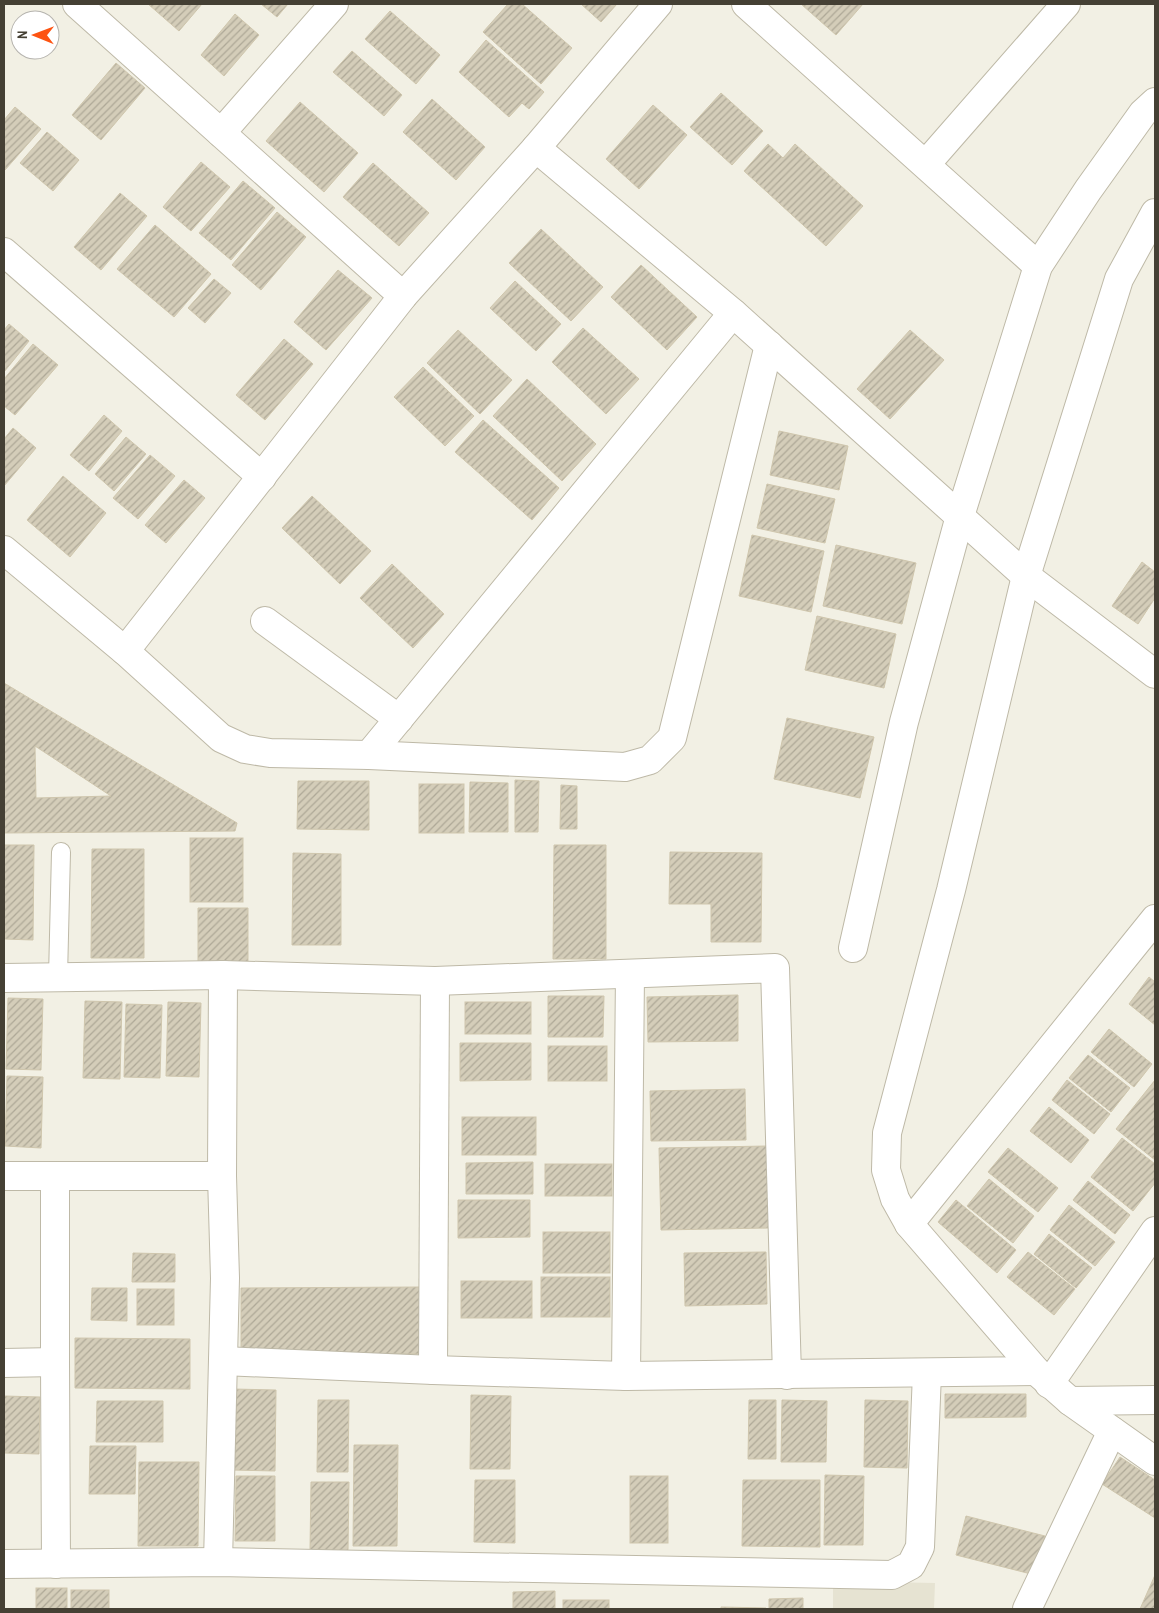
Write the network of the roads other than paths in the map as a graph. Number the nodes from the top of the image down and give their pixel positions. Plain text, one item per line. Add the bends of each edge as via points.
1 (77, 4) edge
2 (334, 4) edge
3 (658, 4) edge
4 (746, 4) edge
5 (1066, 4) edge
6 (1155, 102) edge
7 (220, 133) junction
8 (536, 148) junction
9 (926, 164) junction
10 (1155, 213) edge
11 (4, 252) edge
12 (1038, 266) junction
13 (403, 296) junction
14 (733, 312) junction
15 (768, 345) junction
16 (262, 477) junction
17 (960, 516) junction
18 (4, 550) edge
19 (1026, 576) junction
20 (265, 621) dead end
21 (126, 651) junction
22 (1155, 674) edge
23 (399, 719) junction
24 (369, 755) junction
25 (61, 852) dead end
26 (1155, 919) edge
27 (852, 948) dead end
28 (630, 974) junction
29 (223, 975) junction
30 (58, 977) junction
31 (4, 978) edge
32 (435, 980) junction
33 (4, 1176) edge
34 (56, 1176) junction
35 (222, 1176) junction
36 (909, 1224) junction
37 (1155, 1231) edge
38 (223, 1361) junction
39 (55, 1362) junction
40 (4, 1363) edge
41 (433, 1370) junction
42 (927, 1373) junction
43 (787, 1375) junction
44 (626, 1376) junction
45 (1042, 1377) junction
46 (1155, 1400) edge
47 (1070, 1401) junction
48 (1112, 1431) junction
49 (1155, 1461) edge
50 (218, 1562) junction
51 (4, 1564) edge
52 (56, 1564) junction
53 (1027, 1609) edge

1 - 7 street
2 - 7 street
3 - 8 street
4 - 9 street
5 - 9 street
6 - 12 street via 1143,113 1088,190
7 - 13 street
8 - 13 street
8 - 14 street
9 - 12 street
10 - 19 street via 1119,278
11 - 16 street
12 - 17 street
13 - 16 street
14 - 15 street
14 - 23 street
15 - 17 street
15 - 24 street via 672,738 650,760 625,767
16 - 21 street
17 - 19 street
17 - 27 street via 904,722
18 - 21 street
19 - 22 street
19 - 36 street via 952,890 887,1133 886,1170 895,1199
20 - 23 street
21 - 24 street via 221,738 245,749 270,753
23 - 24 street
25 - 30 lane
26 - 36 street
28 - 32 street
28 - 43 street via 775,968
28 - 44 street
29 - 30 street
29 - 32 street
29 - 35 street
30 - 31 street
32 - 41 street
33 - 34 street
34 - 35 street
34 - 39 street
35 - 38 street
36 - 45 street
37 - 45 street
38 - 41 street
38 - 50 street
39 - 40 street
39 - 52 street
41 - 44 street
42 - 43 street
42 - 45 street
42 - 50 street via 920,1547 911,1565 892,1575
43 - 44 street
45 - 47 street
46 - 47 street
47 - 48 street
48 - 49 street
48 - 53 street
50 - 52 street
51 - 52 street

